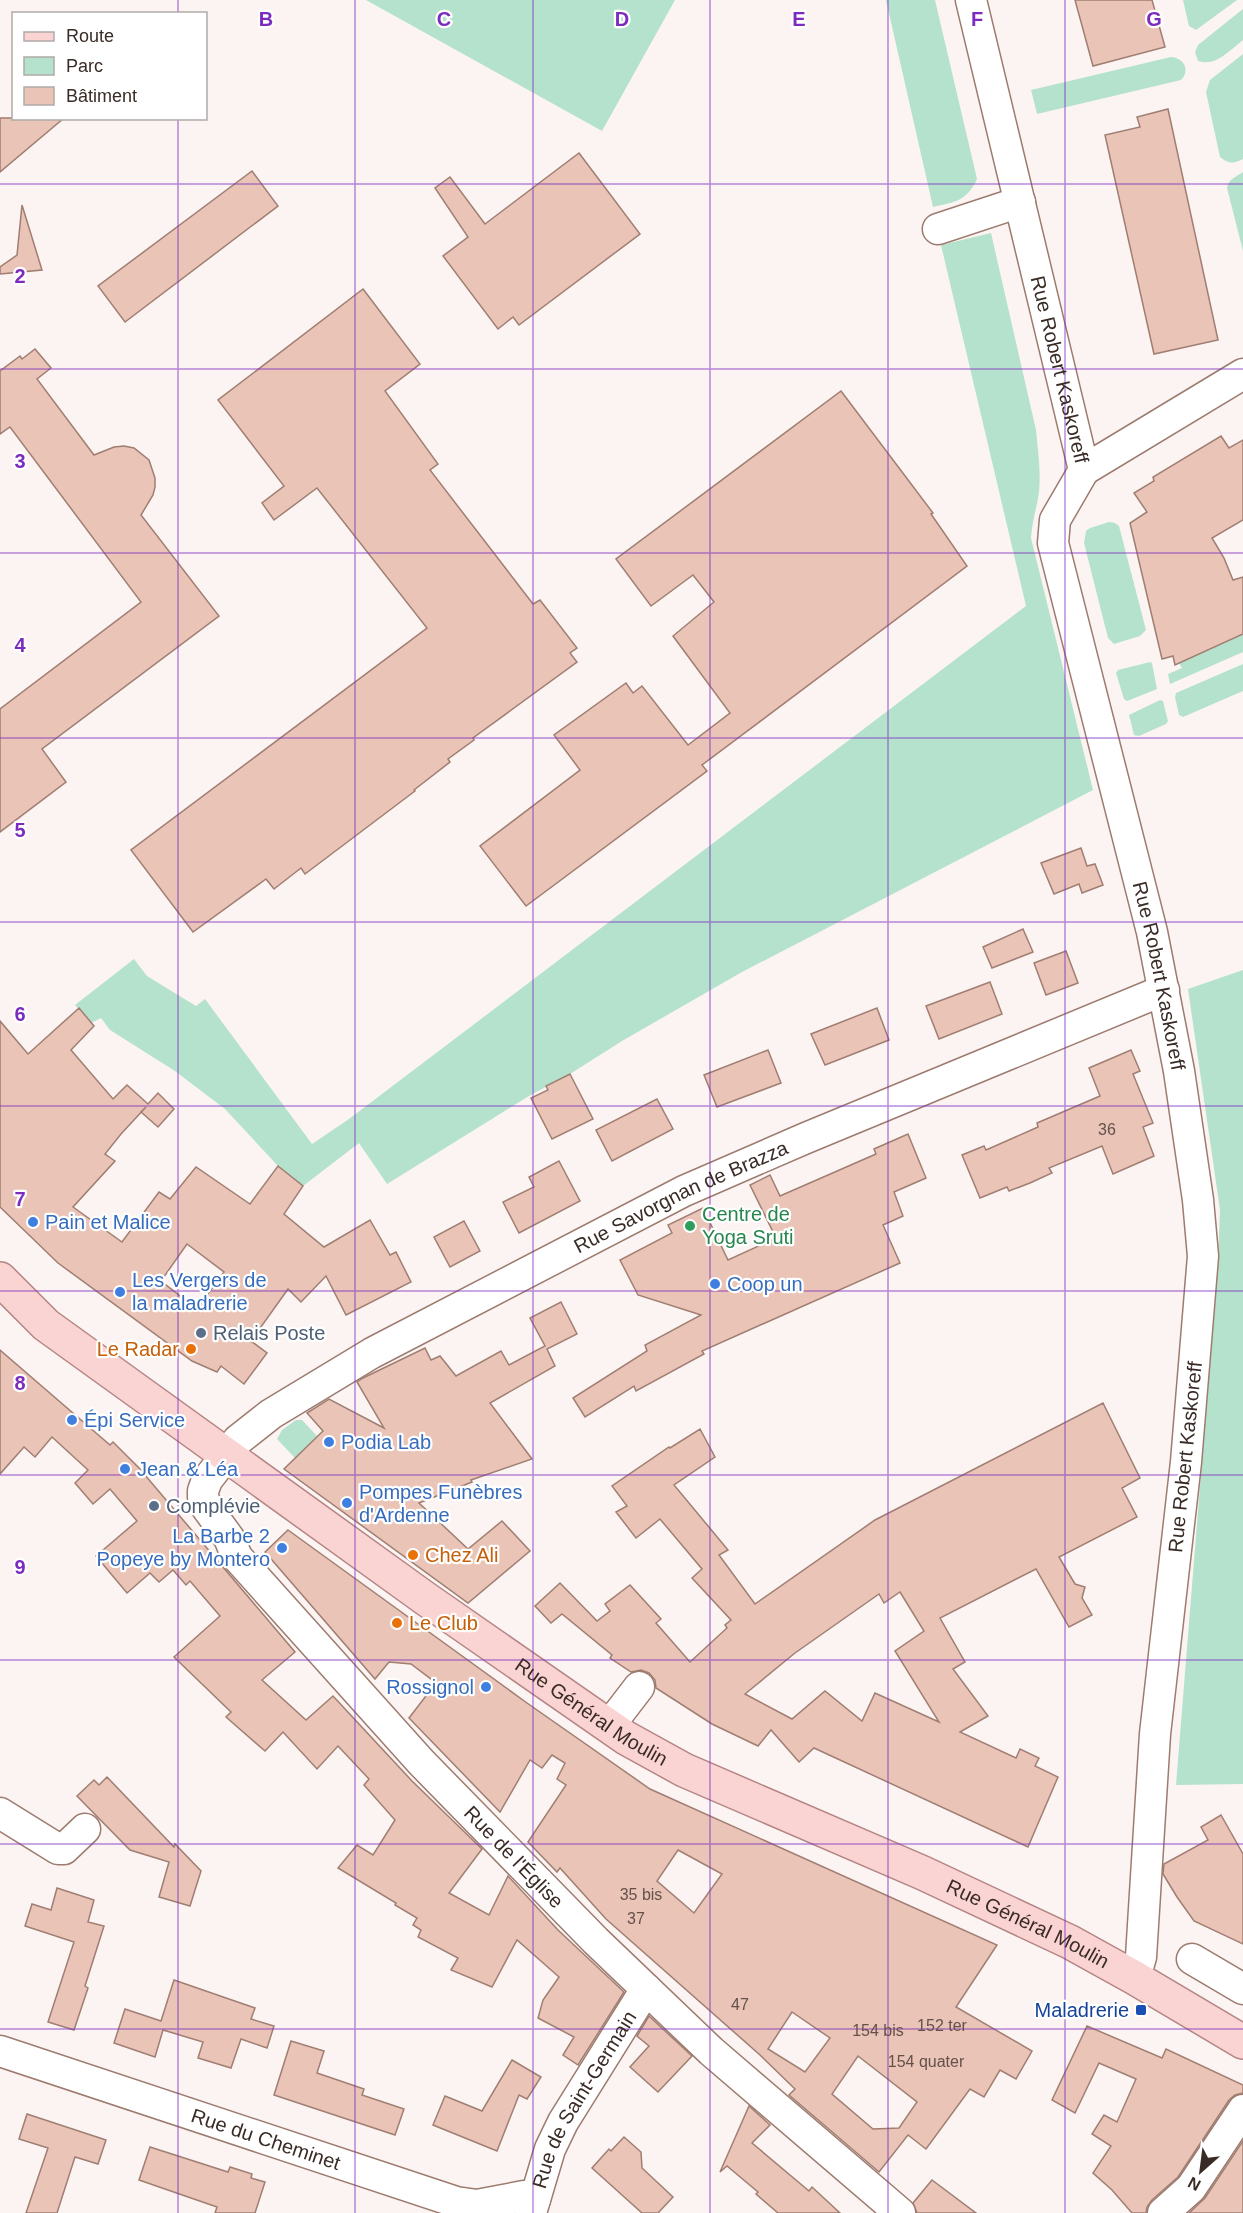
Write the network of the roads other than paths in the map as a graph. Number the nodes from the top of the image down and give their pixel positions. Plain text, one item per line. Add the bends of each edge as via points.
1 (971, 0) edge
2 (1020, 202) junction
3 (938, 230) dead end
4 (1243, 374) edge
5 (1084, 470) junction
6 (1164, 990) junction
7 (2, 1287) edge
8 (226, 1456) junction
9 (639, 1687) dead end
10 (609, 1726) junction
11 (0, 1813) edge
12 (86, 1829) dead end
13 (1192, 1959) dead end
14 (1135, 1978) junction
15 (646, 1989) junction
16 (1243, 1989) edge
17 (1243, 2042) edge
18 (0, 2051) edge
19 (1243, 2110) edge
20 (419, 2202) edge
21 (533, 2206) edge
22 (900, 2213) edge
23 (1163, 2213) edge

1 - 2 street, Rue Robert Kaskoreff
2 - 3 street
2 - 5 street, Rue Robert Kaskoreff
4 - 5 street
5 - 6 street, Rue Robert Kaskoreff via 1055,520 1053,543
6 - 8 street, Rue Savorgnan de Brazza via 684,1191 372,1353 271,1414 238,1440
6 - 14 street, Rue Robert Kaskoreff via 1189,1135 1203,1256 1187,1450 1155,1734 1141,1957
7 - 8 main road, Rue Général Moulin via 46,1325
8 - 10 main road, Rue Général Moulin
8 - 15 street, Rue de l'Église via 207,1480 203,1497 237,1557 421,1762
9 - 10 street
10 - 14 main road, Rue Général Moulin via 684,1770 923,1873 1070,1942
11 - 12 street via 58,1849 64,1849
13 - 16 street
14 - 17 main road, Rue Général Moulin
15 - 21 street, Rue de Saint-Germain via 563,2122 550,2149
15 - 22 street, Rue de l'Église via 754,2089
18 - 20 street, Rue du Cheminet
19 - 23 street via 1191,2188
20 - 21 street, Rue du Cheminet via 477,2205 524,2196

